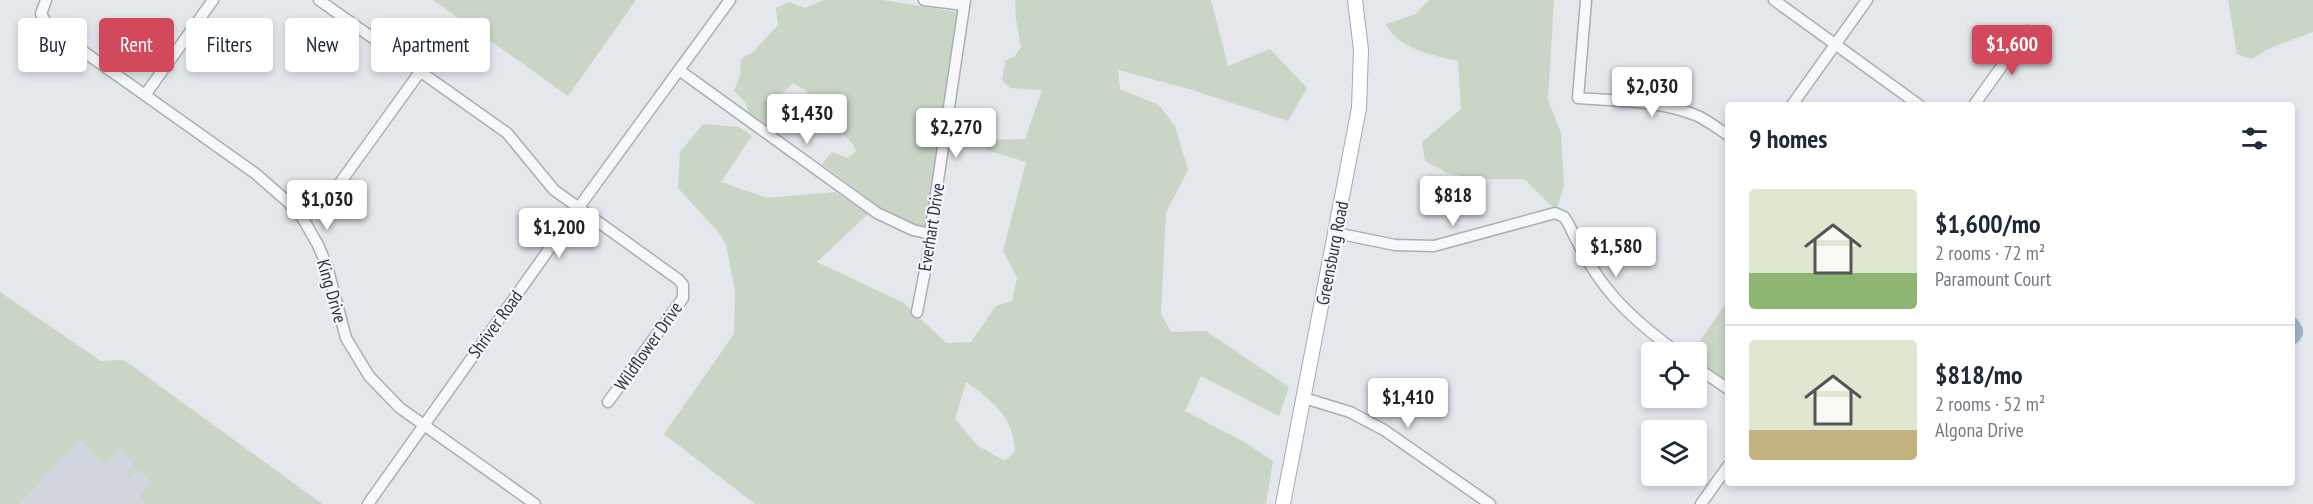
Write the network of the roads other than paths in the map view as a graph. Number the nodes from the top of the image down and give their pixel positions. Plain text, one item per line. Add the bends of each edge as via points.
1 (46, 0) edge
2 (213, 0) edge
3 (319, 0) edge
4 (730, 0) edge
5 (924, 0) edge
6 (1355, 0) edge
7 (1586, 0) edge
8 (1774, 0) edge
9 (1867, 0) edge
10 (965, 3) edge
11 (2027, 31) dead end
12 (371, 37) edge
13 (1836, 44) junction
14 (679, 70) junction
15 (420, 72) joint
16 (145, 95) junction
17 (1794, 102) edge
18 (1915, 102) edge
19 (1976, 102) edge
20 (1725, 133) edge
21 (579, 207) junction
22 (302, 217) junction
23 (1336, 233) junction
24 (930, 234) junction
25 (917, 312) dead end
26 (1663, 342) edge
27 (1707, 375) edge
28 (1725, 388) edge
29 (1304, 398) junction
30 (608, 402) dead end
31 (423, 426) junction
32 (1725, 470) edge
33 (368, 504) edge
34 (535, 504) edge
35 (1283, 504) edge
36 (1490, 504) edge
37 (1701, 504) edge

1 - 16 street, King Drive via 41,14 49,27
2 - 16 street
3 - 12 street, Wildflower Drive
4 - 14 street, Shriver Road
5 - 10 street
6 - 23 main road, Greensburg Road via 1362,50 1361,91
7 - 20 street via 1578,99 1679,109
8 - 13 street
9 - 13 street
10 - 24 street, Everhart Drive
11 - 19 street
13 - 17 street
13 - 18 street
14 - 21 street, Shriver Road
14 - 24 street via 877,213
15 - 21 street, Wildflower Drive via 507,134 543,179
15 - 22 street via 337,187
16 - 22 street, King Drive via 256,174
21 - 30 street, Wildflower Drive via 679,280 684,292
21 - 31 street, Shriver Road
22 - 31 street, King Drive via 327,266 340,321 356,357 383,393
23 - 26 street via 1407,246 1434,246 1540,215 1558,214 1568,223 1587,262 1610,295
23 - 29 main road, Greensburg Road
24 - 25 street, Everhart Drive
27 - 28 street
29 - 35 main road, Greensburg Road
29 - 36 street via 1350,412 1384,429
31 - 33 street, Shriver Road
31 - 34 street, King Drive
32 - 37 street

